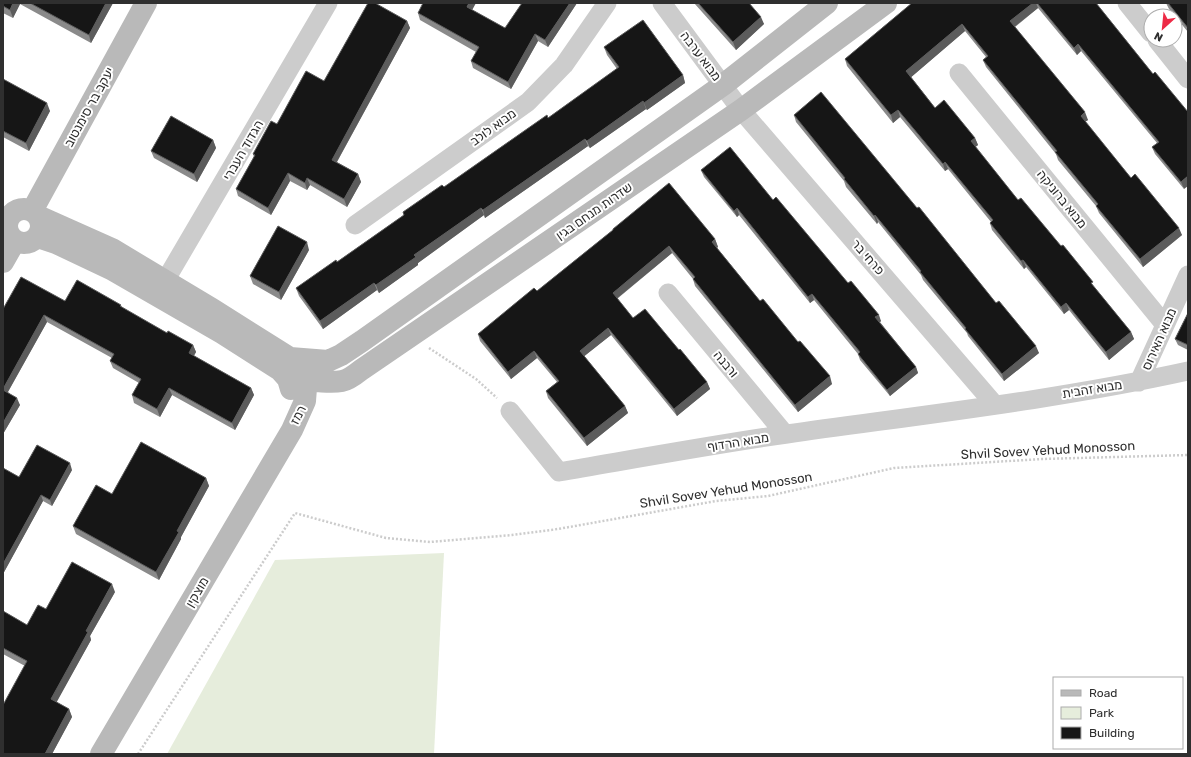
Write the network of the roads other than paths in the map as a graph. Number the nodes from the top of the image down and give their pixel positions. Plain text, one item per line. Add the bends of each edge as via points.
1 (146, 3) edge
2 (328, 3) edge
3 (607, 3) edge
4 (662, 3) edge
5 (827, 3) edge
6 (886, 3) edge
7 (1127, 3) edge
8 (1143, 22) edge
9 (1164, 48) edge
10 (959, 73) dead end
11 (1188, 78) edge
12 (723, 85) junction
13 (741, 110) junction
14 (23, 210) edge
15 (355, 225) dead end
16 (38, 238) junction
17 (15, 241) junction
18 (3, 262) edge
19 (1188, 275) edge
20 (161, 289) junction
21 (668, 293) dead end
22 (1165, 325) junction
23 (290, 358) junction
24 (1188, 371) edge
25 (297, 379) junction
26 (1139, 382) junction
27 (995, 405) junction
28 (510, 411) road end
29 (292, 430) joint
30 (785, 434) junction
31 (101, 754) edge

1 - 14 street, יעקב בר סימנטוב
2 - 20 street, הגדוד העברי
3 - 15 street, מבוא לולב via 564,65 528,102
4 - 12 street, מבוא ערבה
5 - 12 street
6 - 13 street, שדרות מנחם בגין
7 - 8 street
9 - 11 street
10 - 22 street, מבוא ברוניקה
12 - 13 street, מבוא ערבה
12 - 23 street via 341,355 328,361
13 - 25 street, שדרות מנחם בגין via 344,381
13 - 27 street, פרחי בר
14 - 16 street via 41,221 41,233
14 - 17 street via 9,217 8,233
14 - 20 street, רמז via 112,249
16 - 17 street via 29,243
16 - 20 street, רמז via 56,243
17 - 18 street
19 - 22 street, מבוא האירוס
20 - 23 street, רמז via 218,313
20 - 25 street, רמז via 222,333
21 - 30 street, ורבנה
22 - 26 street, מבוא האירוס
23 - 25 street, רמז via 299,368
24 - 26 street, מבוא זהבית
25 - 29 street, רמז
26 - 27 street, מבוא זהבית
27 - 30 street, מבוא הרדוף
28 - 30 street, מבוא הרדוף via 559,472
29 - 31 street, מוצקין

